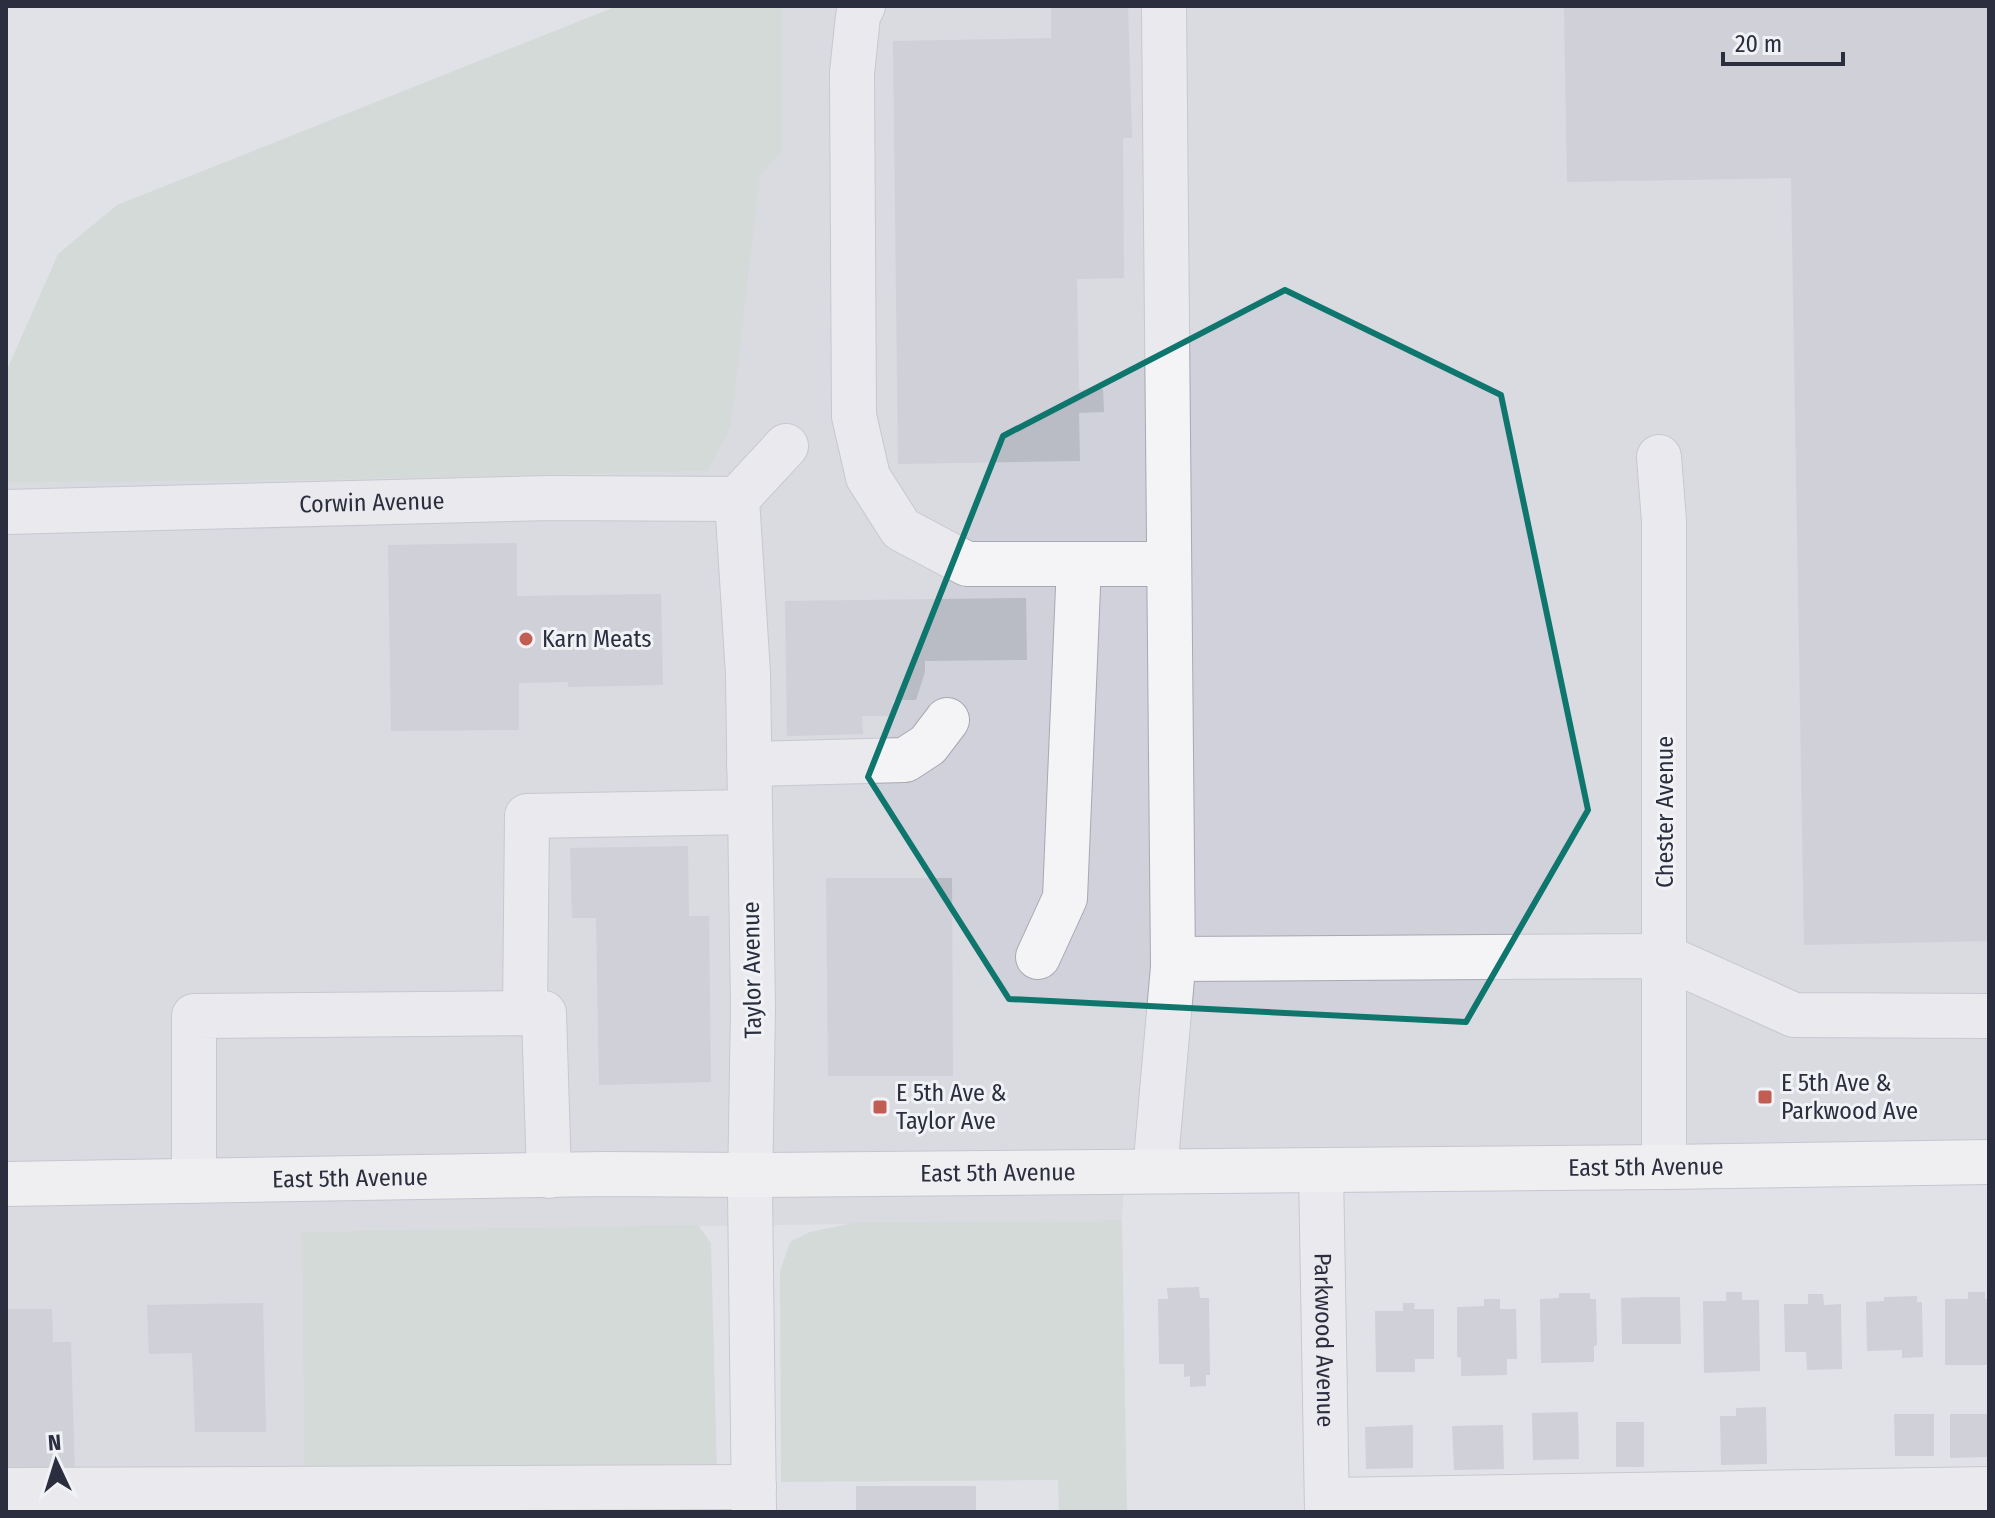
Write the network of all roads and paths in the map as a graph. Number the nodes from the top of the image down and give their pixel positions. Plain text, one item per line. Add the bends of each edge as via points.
1 (863, 6) edge
2 (1164, 6) edge
3 (786, 446) dead end
4 (1659, 457) dead end
5 (737, 499) junction
6 (6, 512) edge
7 (1079, 564) junction
8 (1169, 564) junction
9 (947, 720) dead end
10 (749, 764) junction
11 (750, 812) junction
12 (1663, 956) junction
13 (1038, 957) dead end
14 (1173, 959) junction
15 (525, 1013) junction
16 (1989, 1016) edge
17 (1989, 1162) edge
18 (1664, 1167) junction
19 (1321, 1170) junction
20 (1155, 1171) junction
21 (752, 1175) junction
22 (549, 1176) junction
23 (194, 1181) junction
24 (6, 1184) edge
25 (1989, 1489) edge
26 (6, 1490) edge
27 (432, 1500) edge
28 (754, 1500) edge
29 (1327, 1506) edge

1 - 7 street via 852,73 854,416 868,477 901,529 967,564
2 - 8 street
3 - 5 street
4 - 12 street, Chester Avenue via 1664,521
5 - 6 street, Corwin Avenue via 550,498
5 - 10 street, Taylor Avenue
7 - 8 street
7 - 13 street via 1065,898
8 - 14 street
9 - 10 street via 928,745 905,760
10 - 11 street, Taylor Avenue
11 - 15 street via 527,816
11 - 21 street, Taylor Avenue
12 - 14 street
12 - 16 street via 1794,1015
12 - 18 street, Chester Avenue
14 - 20 street
15 - 22 street via 544,1013
15 - 23 street via 194,1016
17 - 18 main road, East 5th Avenue
18 - 19 main road, East 5th Avenue
19 - 20 main road, East 5th Avenue
19 - 29 street, Parkwood Avenue
20 - 21 main road, East 5th Avenue
21 - 22 main road, East 5th Avenue
21 - 28 street, Taylor Avenue
22 - 23 main road, East 5th Avenue
23 - 24 main road, East 5th Avenue
25 - 29 street
26 - 27 street
27 - 28 street

